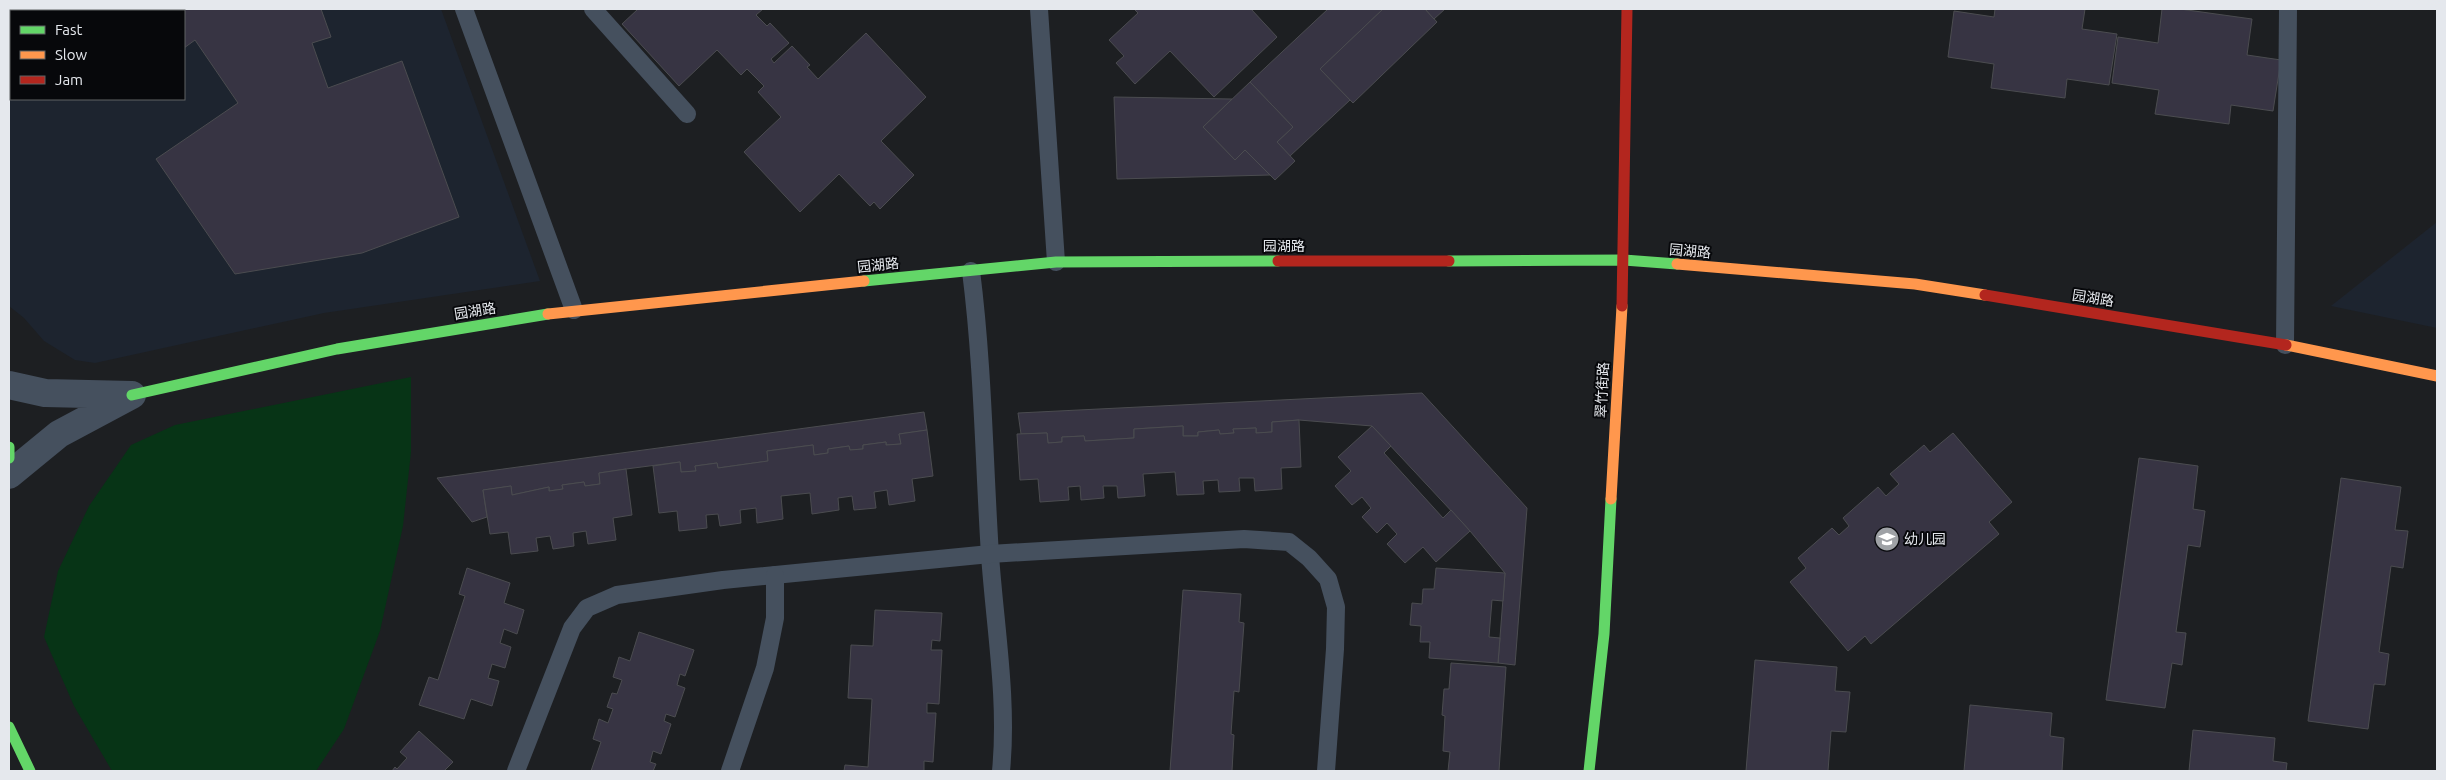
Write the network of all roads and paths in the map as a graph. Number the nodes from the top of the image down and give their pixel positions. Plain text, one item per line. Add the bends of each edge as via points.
1 (464, 9) edge
2 (593, 9) edge
3 (1039, 9) edge
4 (1627, 9) edge
5 (2288, 9) edge
6 (687, 114) dead end
7 (1624, 260) junction
8 (1056, 262) junction
9 (971, 271) junction
10 (574, 310) junction
11 (2285, 344) junction
12 (2437, 376) edge
13 (9, 385) edge
14 (132, 395) junction
15 (9, 447) edge
16 (9, 458) edge
17 (9, 475) edge
18 (990, 554) junction
19 (775, 575) junction
20 (9, 727) edge
21 (30, 771) edge
22 (516, 771) edge
23 (730, 771) edge
24 (1001, 771) edge
25 (1326, 771) edge
26 (1589, 771) edge

1 - 10 lane
2 - 6 lane
3 - 8 lane
4 - 7 street, 翠竹街路
5 - 11 lane
7 - 8 street, 园湖路
7 - 11 street, 园湖路 via 1915,284
7 - 26 street, 翠竹街路 via 1604,634
8 - 9 street, 园湖路
9 - 10 street, 园湖路
9 - 18 lane via 977,315
10 - 14 street, 园湖路 via 337,348
11 - 12 street, 园湖路
13 - 14 street via 44,393
14 - 17 street via 60,434
15 - 16 street
18 - 19 lane
18 - 24 lane via 1004,738
18 - 25 lane via 1244,540 1289,542 1328,579 1336,607
19 - 22 lane via 617,595 587,608 572,628
19 - 23 lane via 775,618 765,668
20 - 21 street

